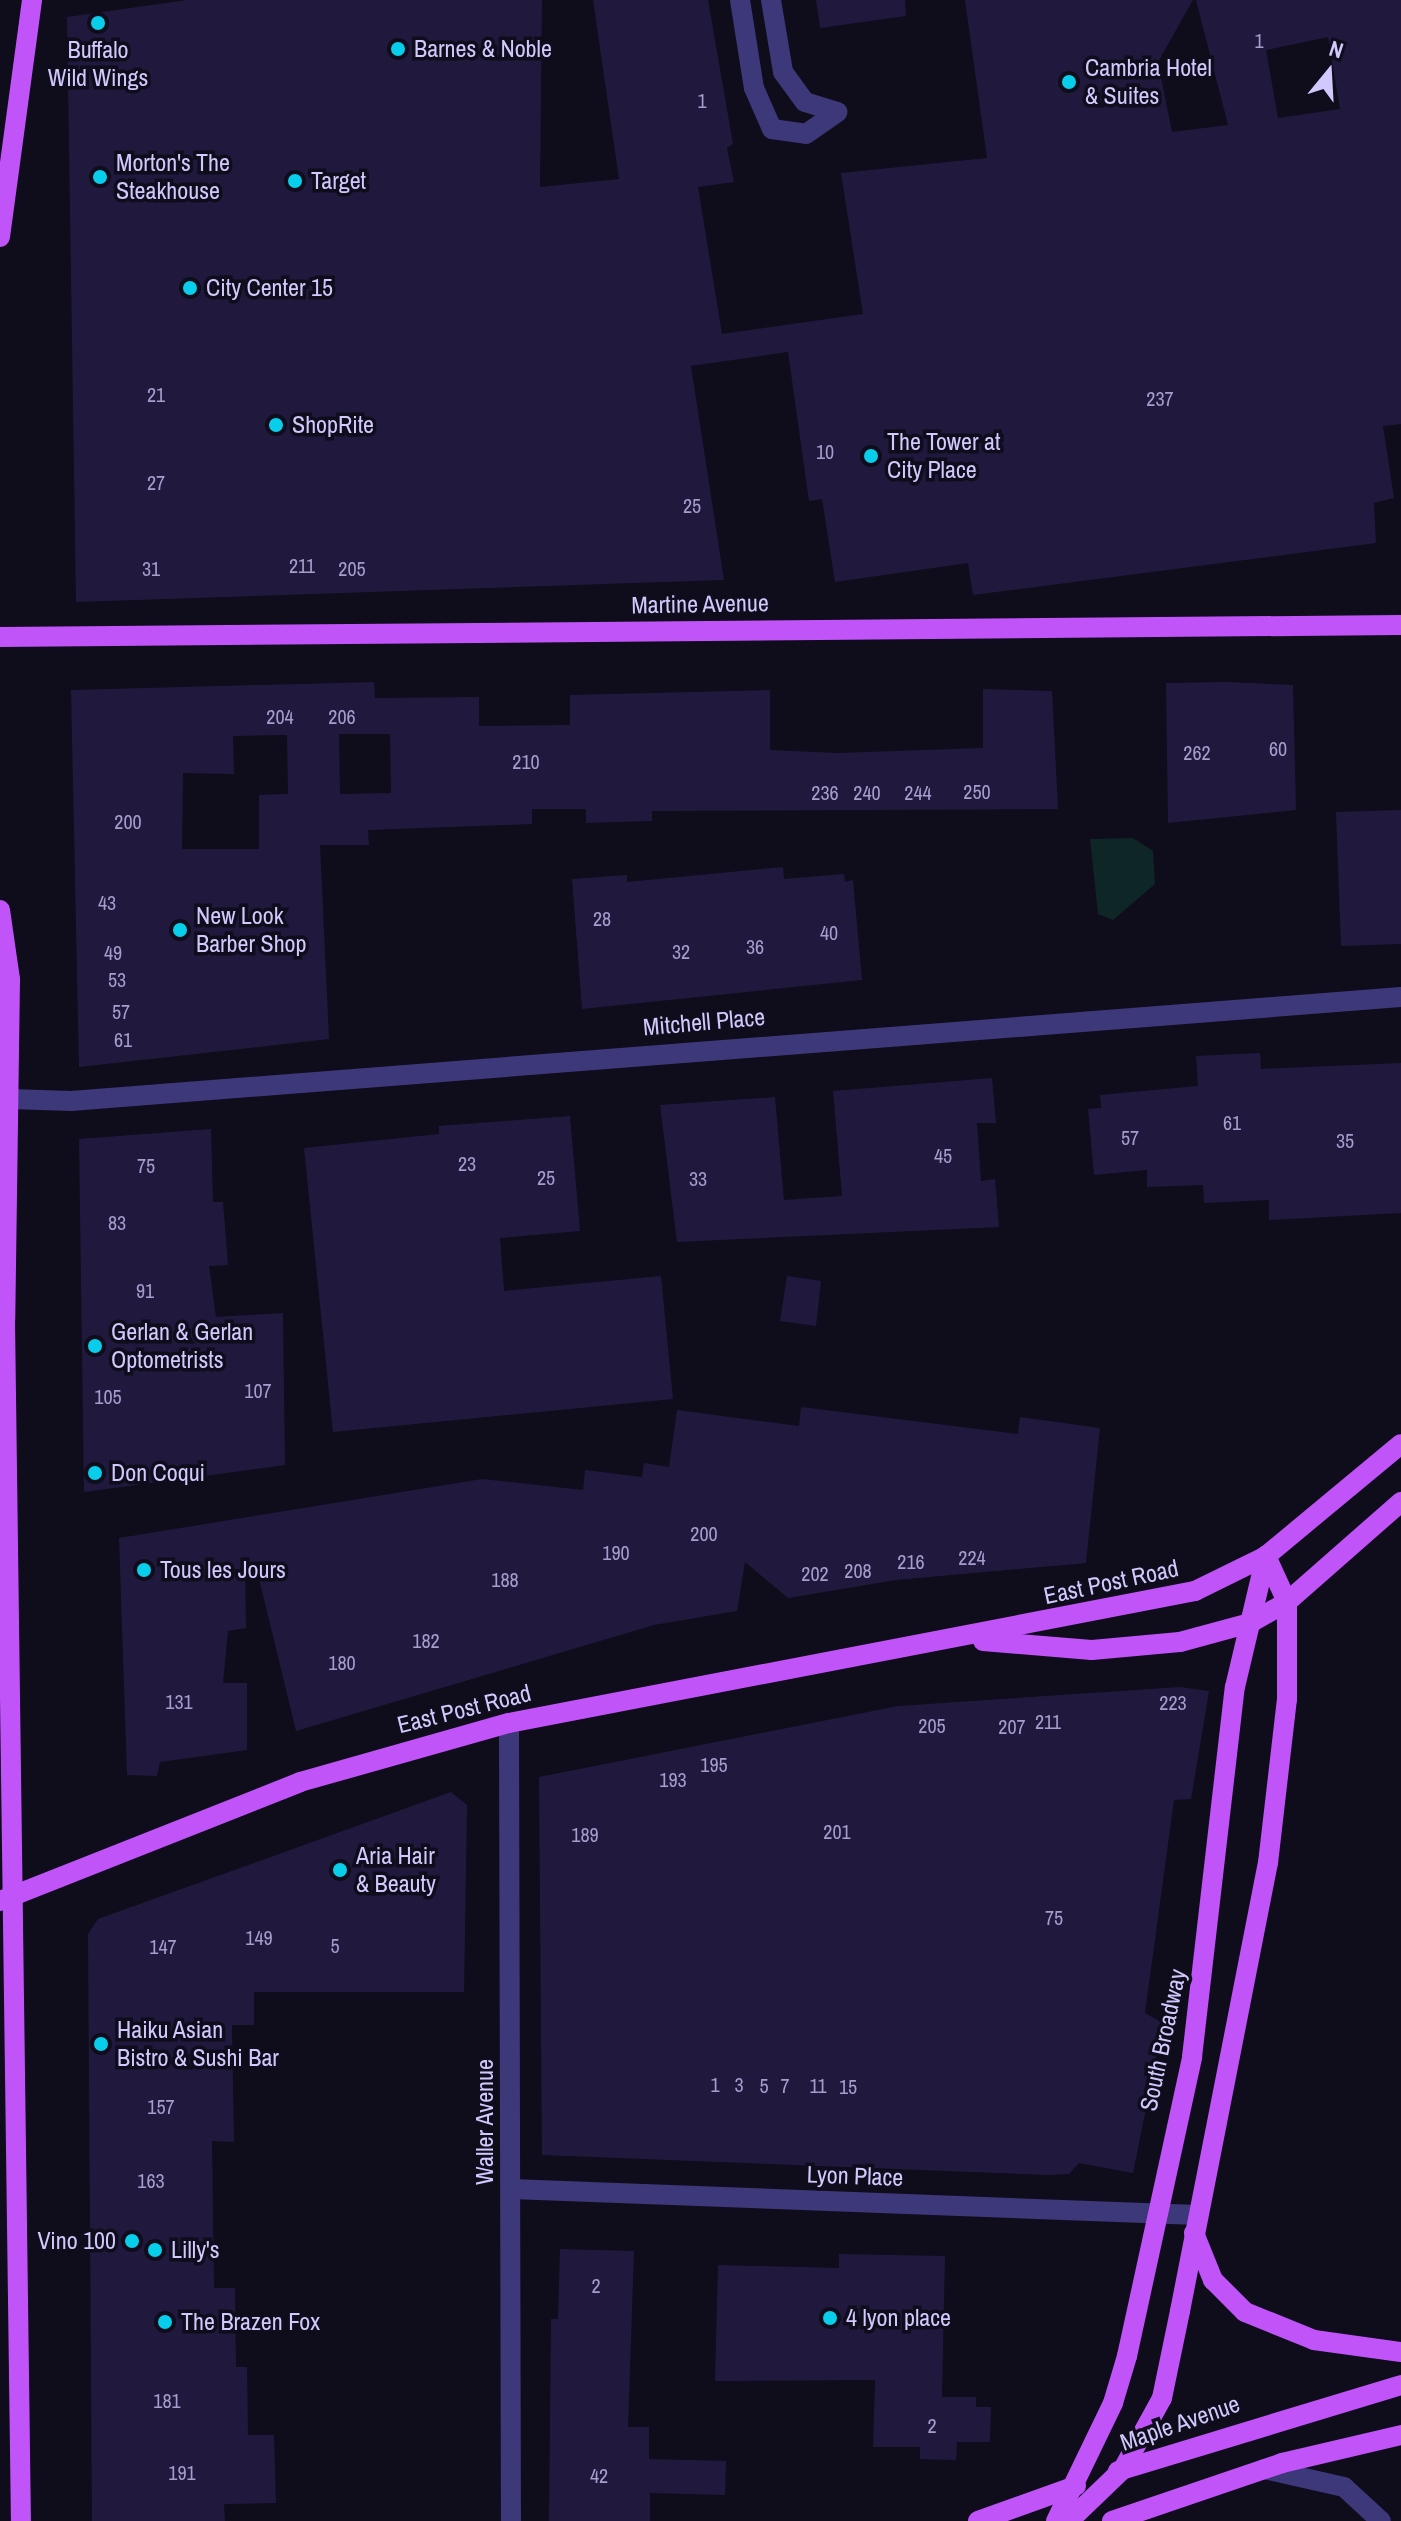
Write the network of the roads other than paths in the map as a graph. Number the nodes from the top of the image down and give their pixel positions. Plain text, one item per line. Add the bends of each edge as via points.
1 (32, 0) edge
2 (740, 0) edge
3 (771, 0) edge
4 (0, 237) edge
5 (1401, 625) edge
6 (0, 637) edge
7 (0, 910) edge
8 (1401, 997) edge
9 (10, 1099) junction
10 (3, 1320) edge
11 (1401, 1444) edge
12 (1401, 1502) edge
13 (1266, 1556) junction
14 (1287, 1602) junction
15 (1250, 1623) junction
16 (961, 1639) junction
17 (509, 1723) junction
18 (7, 1898) edge
19 (511, 2189) junction
20 (1155, 2213) junction
21 (1196, 2224) junction
22 (1401, 2352) edge
23 (1401, 2385) edge
24 (1401, 2435) edge
25 (1123, 2469) junction
26 (1264, 2469) junction
27 (1072, 2488) junction
28 (21, 2521) edge
29 (511, 2521) edge
30 (978, 2521) edge
31 (1056, 2521) edge
32 (1069, 2521) edge
33 (1112, 2521) edge
34 (1381, 2521) edge

1 - 4 main road
2 - 3 street via 762,118 787,135 806,134 837,112 812,108 795,93 783,72
5 - 6 main road, Martine Avenue
7 - 9 main road via 10,979
8 - 9 street, Mitchell Place via 87,1100
9 - 10 main road
10 - 18 main road
11 - 13 main road
12 - 14 main road
13 - 14 main road
13 - 15 main road, South Broadway
13 - 16 main road, East Post Road via 1195,1591
14 - 15 main road, East Post Road
14 - 21 main road via 1289,1685 1268,1863
15 - 16 main road, East Post Road via 1180,1642 1092,1650
15 - 20 main road, South Broadway via 1216,1825 1212,1924 1192,2057
16 - 17 main road, East Post Road via 828,1656
17 - 18 main road, East Post Road via 300,1782
17 - 19 street, Waller Avenue
18 - 28 main road
19 - 20 street, Lyon Place
19 - 29 street, Waller Avenue
20 - 21 street, Lyon Place
20 - 27 main road, South Broadway via 1113,2403
21 - 22 main road via 1213,2280 1255,2317 1314,2340
21 - 25 main road via 1162,2398
23 - 25 main road, Maple Avenue
24 - 26 main road
25 - 27 main road, Maple Avenue
25 - 32 main road
26 - 33 main road
26 - 34 street via 1344,2487
27 - 30 main road, Maple Avenue
27 - 31 main road, South Broadway

